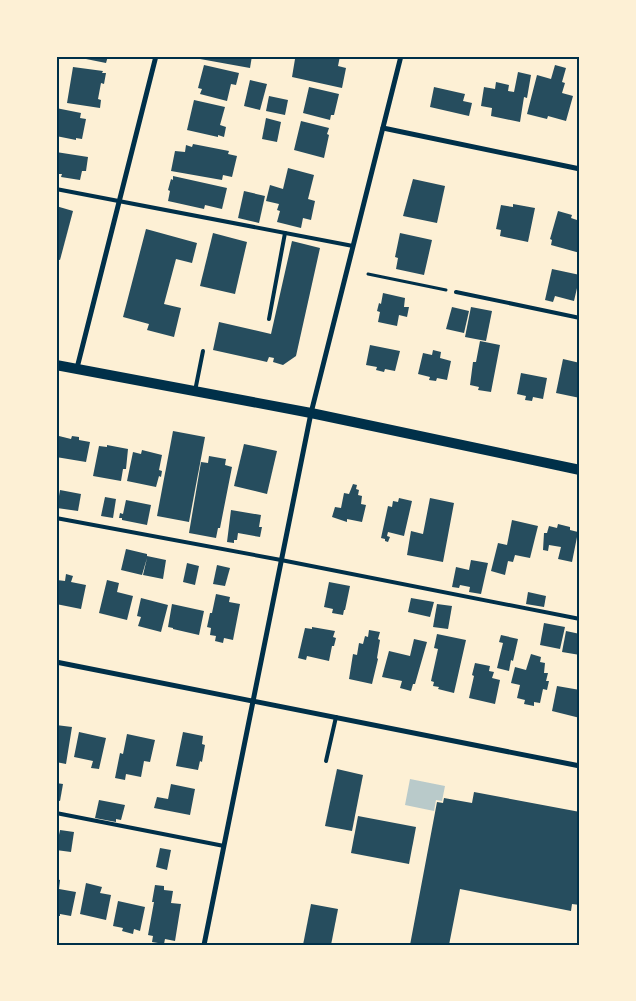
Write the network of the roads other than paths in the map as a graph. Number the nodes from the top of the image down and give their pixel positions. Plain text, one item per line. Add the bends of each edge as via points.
1 (156, 56) edge
2 (401, 56) edge
3 (383, 128) junction
4 (580, 169) edge
5 (56, 189) edge
6 (119, 202) junction
7 (285, 233) junction
8 (353, 246) junction
9 (456, 292) road end
10 (580, 318) edge
11 (269, 319) dead end
12 (203, 351) dead end
13 (56, 364) edge
14 (77, 368) junction
15 (195, 391) junction
16 (311, 413) junction
17 (580, 470) edge
18 (56, 518) edge
19 (281, 560) junction
20 (580, 619) edge
21 (56, 662) edge
22 (253, 700) junction
23 (336, 717) junction
24 (326, 762) dead end
25 (580, 766) edge
26 (56, 813) edge
27 (224, 846) junction
28 (204, 945) edge

1 - 6 street
2 - 3 street
3 - 4 street
3 - 8 street
5 - 6 lane
6 - 7 lane
6 - 14 street
7 - 8 lane
7 - 11 lane
8 - 16 street
9 - 10 lane
12 - 15 lane
13 - 14 main road
14 - 15 main road
15 - 16 main road
16 - 17 main road
16 - 19 street
18 - 19 lane
19 - 20 lane
19 - 22 street
21 - 22 street
22 - 23 street
22 - 27 street
23 - 24 lane
23 - 25 street
26 - 27 lane
27 - 28 street

